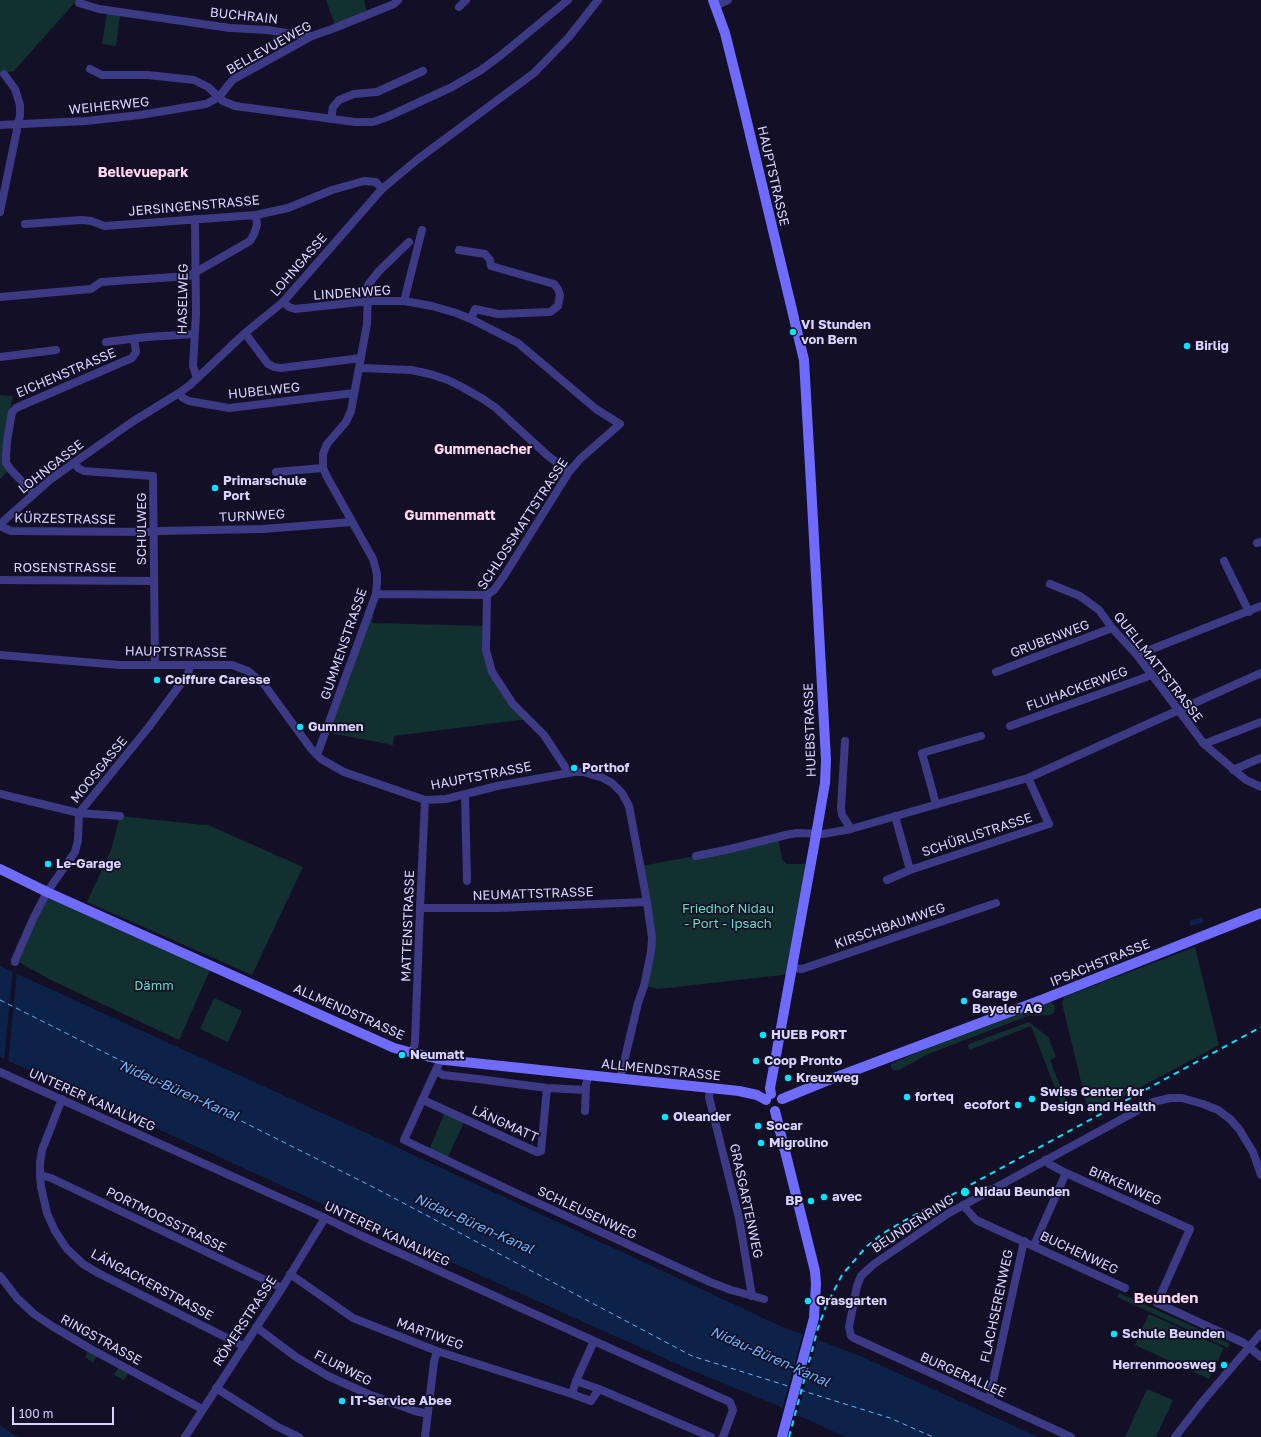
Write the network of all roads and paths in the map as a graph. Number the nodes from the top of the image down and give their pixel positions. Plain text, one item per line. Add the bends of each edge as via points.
1 (398, 0) edge
2 (466, 0) edge
3 (568, 0) edge
4 (598, 0) edge
5 (728, 0) edge
6 (714, 3) edge
7 (79, 4) dead end
8 (459, 7) dead end
9 (312, 36) junction
10 (90, 69) dead end
11 (423, 71) dead end
12 (4, 74) dead end
13 (219, 97) junction
14 (331, 119) junction
15 (0, 125) edge
16 (19, 125) junction
17 (382, 189) junction
18 (0, 212) edge
19 (256, 215) junction
20 (194, 219) junction
21 (25, 224) dead end
22 (422, 230) dead end
23 (410, 242) dead end
24 (459, 250) dead end
25 (196, 272) junction
26 (0, 297) edge
27 (369, 301) junction
28 (404, 301) junction
29 (283, 302) junction
30 (470, 318) junction
31 (245, 333) junction
32 (195, 334) junction
33 (134, 339) junction
34 (106, 342) dead end
35 (56, 350) dead end
36 (0, 356) edge
37 (361, 358) junction
38 (804, 360) joint
39 (360, 368) junction
40 (197, 378) junction
41 (179, 393) junction
42 (354, 393) junction
43 (620, 424) joint
44 (75, 462) junction
45 (323, 468) junction
46 (276, 472) dead end
47 (569, 472) junction
48 (34, 494) junction
49 (352, 522) junction
50 (0, 525) edge
51 (154, 532) junction
52 (1224, 560) dead end
53 (0, 580) edge
54 (154, 581) junction
55 (1050, 584) dead end
56 (376, 594) junction
57 (487, 595) junction
58 (1261, 606) edge
59 (1249, 612) junction
60 (1112, 628) junction
61 (0, 655) edge
62 (1137, 655) junction
63 (155, 665) junction
64 (190, 665) junction
65 (996, 672) dead end
66 (1261, 673) edge
67 (1152, 675) junction
68 (1178, 710) junction
69 (1261, 722) edge
70 (1010, 726) dead end
71 (981, 736) dead end
72 (844, 741) dead end
73 (1204, 744) junction
74 (317, 755) junction
75 (1261, 758) edge
76 (1233, 770) junction
77 (569, 773) junction
78 (1028, 778) junction
79 (1261, 787) edge
80 (0, 794) edge
81 (465, 794) junction
82 (425, 800) junction
83 (936, 804) junction
84 (79, 813) junction
85 (120, 816) dead end
86 (895, 816) junction
87 (851, 829) junction
88 (816, 835) junction
89 (696, 856) dead end
90 (0, 869) edge
91 (910, 870) junction
92 (887, 880) dead end
93 (467, 881) dead end
94 (47, 892) junction
95 (647, 902) junction
96 (996, 903) dead end
97 (420, 908) junction
98 (1261, 913) edge
99 (15, 962) dead end
100 (792, 968) junction
101 (413, 1053) junction
102 (441, 1060) junction
103 (436, 1071) junction
104 (0, 1072) edge
105 (589, 1076) junction
106 (620, 1079) junction
107 (547, 1088) junction
108 (710, 1088) junction
109 (586, 1090) junction
110 (768, 1097) junction
111 (62, 1099) junction
112 (423, 1100) junction
113 (782, 1100) junction
114 (584, 1111) dead end
115 (775, 1111) junction
116 (1046, 1160) junction
117 (1066, 1173) junction
118 (40, 1175) junction
119 (1261, 1175) edge
120 (963, 1205) junction
121 (325, 1218) junction
122 (1024, 1241) junction
123 (1034, 1245) junction
124 (290, 1274) junction
125 (0, 1276) edge
126 (282, 1288) junction
127 (1125, 1288) dead end
128 (752, 1296) junction
129 (764, 1299) dead end
130 (256, 1328) junction
131 (849, 1331) joint
132 (1261, 1333) edge
133 (594, 1341) junction
134 (243, 1346) junction
135 (1249, 1347) junction
136 (437, 1351) junction
137 (1261, 1357) edge
138 (576, 1381) junction
139 (216, 1388) junction
140 (599, 1389) junction
141 (572, 1394) junction
142 (989, 1400) junction
143 (202, 1409) junction
144 (428, 1414) junction
145 (185, 1437) edge
146 (299, 1437) edge
147 (425, 1437) edge
148 (711, 1437) edge
149 (723, 1437) edge
150 (782, 1437) edge
151 (1071, 1437) edge
152 (1175, 1437) edge

1 - 9 street, BELLEVUEWEG via 394,4
2 - 8 street
3 - 14 street via 491,63 452,87 379,121
4 - 17 street, LOHNGASSE via 569,37 534,73 418,159
5 - 6 street
6 - 38 main road, HAUPTSTRASSE via 725,33 742,100
7 - 9 street, BUCHRAIN via 230,28
9 - 13 street, BELLEVUEWEG via 234,79
10 - 13 street via 102,75 148,75 194,80 208,87
11 - 14 street via 377,92 354,94 339,100
12 - 16 street via 15,89 20,104
13 - 14 street via 223,102 235,106
13 - 16 street, WEIHERWEG via 197,106 140,115
15 - 16 street, WEIHERWEG
16 - 18 street
17 - 19 street, JERSINGENSTRASSE via 376,182 364,181 332,190 288,208
17 - 29 street, LOHNGASSE
19 - 20 street, JERSINGENSTRASSE
19 - 25 street via 257,225 250,241
20 - 21 street, JERSINGENSTRASSE via 105,226 82,220
20 - 25 street, HASELWEG
22 - 28 street
23 - 27 street via 368,285
24 - 30 street via 485,254 492,266 554,284 560,295 558,306 550,312 498,314 475,309
25 - 26 street via 189,276 101,282 92,289
25 - 32 street, HASELWEG
27 - 28 street, LINDENWEG
27 - 29 street, LINDENWEG via 295,309
27 - 37 street
28 - 30 street, LINDENWEG via 432,306
29 - 31 street, LOHNGASSE
30 - 43 street, LINDENWEG via 518,343 596,409
31 - 37 street via 268,364 274,367
31 - 40 street, LOHNGASSE
32 - 33 street, EICHENSTRASSE
32 - 40 street, HASELWEG via 193,366
33 - 34 street, EICHENSTRASSE
33 - 48 street, EICHENSTRASSE via 136,352 132,358 16,408 12,412 6,463
35 - 36 street
37 - 39 street
38 - 88 main road, HUEBSTRASSE via 826,760 825,783
39 - 42 street
39 - 47 street via 411,370 462,386 496,408
40 - 41 street, LOHNGASSE
41 - 42 street, HUBELWEG via 189,401 229,408
41 - 44 street, LOHNGASSE
42 - 45 street via 350,415 324,449
43 - 47 street, SCHLOSSMATTSTRASSE
44 - 48 street, LOHNGASSE
44 - 51 street, SCHULWEG via 78,468 84,471 153,476
45 - 46 street
45 - 49 street, GUMMENSTRASSE
47 - 57 street, SCHLOSSMATTSTRASSE via 504,576
48 - 50 street, LOHNGASSE
49 - 51 street, TURNWEG via 266,529
49 - 56 street, GUMMENSTRASSE via 373,559 377,574
50 - 51 street, KÜRZESTRASSE via 11,531
51 - 54 street, SCHULWEG
52 - 59 street
53 - 54 street, ROSENSTRASSE
54 - 63 street, SCHULWEG
55 - 60 street, QUELLMATTSTRASSE via 1080,596 1099,610
56 - 57 street
56 - 74 street, GUMMENSTRASSE
57 - 77 street, SCHLOSSMATTSTRASSE via 486,650 492,672 513,704 544,735
58 - 59 street
59 - 62 street
60 - 62 street, QUELLMATTSTRASSE
60 - 65 street, GRUBENWEG
61 - 63 street, HAUPTSTRASSE via 105,664
62 - 67 street, QUELLMATTSTRASSE
63 - 64 street, HAUPTSTRASSE
64 - 74 street, HAUPTSTRASSE via 232,665 248,671 264,683
64 - 84 street, MOOSGASSE via 188,674 148,728
66 - 68 street
67 - 68 street, QUELLMATTSTRASSE
67 - 70 street, FLUHACKERWEG
68 - 73 street, QUELLMATTSTRASSE
68 - 78 street
69 - 73 street
71 - 83 street via 922,753
72 - 87 street via 841,808 842,815
73 - 76 street, QUELLMATTSTRASSE
74 - 82 street, HAUPTSTRASSE via 344,772
75 - 76 street
76 - 79 street, QUELLMATTSTRASSE
77 - 81 street, HAUPTSTRASSE
77 - 95 street, HAUPTSTRASSE via 584,772 601,777 622,792 632,816
78 - 83 street
78 - 91 street, SCHÜRLISTRASSE via 1049,824
80 - 84 street
81 - 82 street, HAUPTSTRASSE via 446,799
81 - 93 street
82 - 97 street, MATTENSTRASSE
83 - 86 street
84 - 85 street
84 - 94 street, MOOSGASSE via 75,852
86 - 87 street
86 - 91 street, SCHÜRLISTRASSE
87 - 88 street
88 - 89 street via 797,833
88 - 100 main road, HUEBSTRASSE
90 - 94 main road, ALLMENDSTRASSE
91 - 92 street, SCHÜRLISTRASSE
94 - 99 street, MOOSGASSE
94 - 101 main road, ALLMENDSTRASSE via 394,1048
95 - 97 street, NEUMATTSTRASSE via 498,908
95 - 106 street, HAUPTSTRASSE via 652,934 651,952
96 - 100 street, KIRSCHBAUMWEG via 802,969
97 - 101 street, MATTENSTRASSE
98 - 113 main road, IPSACHSTRASSE
100 - 110 main road, HUEBSTRASSE
101 - 102 main road, ALLMENDSTRASSE
102 - 103 street
102 - 105 main road, ALLMENDSTRASSE
103 - 107 street via 443,1075
103 - 112 street
104 - 111 street, UNTERER KANALWEG
105 - 106 main road, ALLMENDSTRASSE
105 - 109 street
106 - 108 main road, ALLMENDSTRASSE
107 - 109 street
107 - 112 street, LÄNGMATT via 541,1151 537,1152
108 - 110 main road, ALLMENDSTRASSE
108 - 128 street, GRASGARTENWEG via 739,1218
109 - 114 street
110 - 113 main road via 776,1094
110 - 115 main road, ALLMENDSTRASSE via 766,1105 768,1109
111 - 118 street, LÄNGACKERSTRASSE via 42,1150
111 - 121 street, UNTERER KANALWEG
112 - 128 street, SCHLEUSENWEG via 404,1140 671,1264 731,1290
113 - 115 main road via 782,1107
115 - 150 main road via 815,1271 816,1298 812,1323
116 - 117 street, BIRKENWEG
116 - 119 street, BEUNDENRING via 1153,1102 1182,1098 1218,1110 1230,1118 1253,1152
116 - 120 street, BEUNDENRING
117 - 123 street
117 - 135 street, BIRKENWEG via 1190,1229 1158,1303
118 - 126 street, PORTMOOSSTRASSE
118 - 134 street, LÄNGACKERSTRASSE via 44,1201 55,1231 66,1249 83,1264
120 - 122 street, FLACHSERENWEG via 976,1220
120 - 131 street, BEUNDENRING via 874,1264 861,1276
121 - 124 street, RÖMERSTRASSE
121 - 133 street, UNTERER KANALWEG
122 - 123 street, BUCHENWEG
122 - 142 street, FLACHSERENWEG
123 - 127 street, BUCHENWEG
124 - 126 street, RÖMERSTRASSE
124 - 136 street, MARTIWEG via 353,1318
125 - 143 street, RINGSTRASSE via 17,1298 52,1326
126 - 130 street, RÖMERSTRASSE
128 - 129 street, SCHLEUSENWEG
130 - 134 street, RÖMERSTRASSE
130 - 144 street, FLURWEG via 328,1376 368,1394
131 - 142 street, BURGERALLEE via 856,1340
132 - 135 street
133 - 138 street
133 - 149 street, UNTERER KANALWEG via 730,1402 733,1410
134 - 139 street, RÖMERSTRASSE
135 - 137 street
135 - 152 street
136 - 141 street, MARTIWEG
136 - 144 street
138 - 140 street
138 - 141 street
139 - 143 street, RÖMERSTRASSE
139 - 146 street via 276,1426
140 - 141 street, MARTIWEG via 591,1402
140 - 148 street
142 - 151 street, BURGERALLEE
143 - 145 street, RÖMERSTRASSE
144 - 147 street

